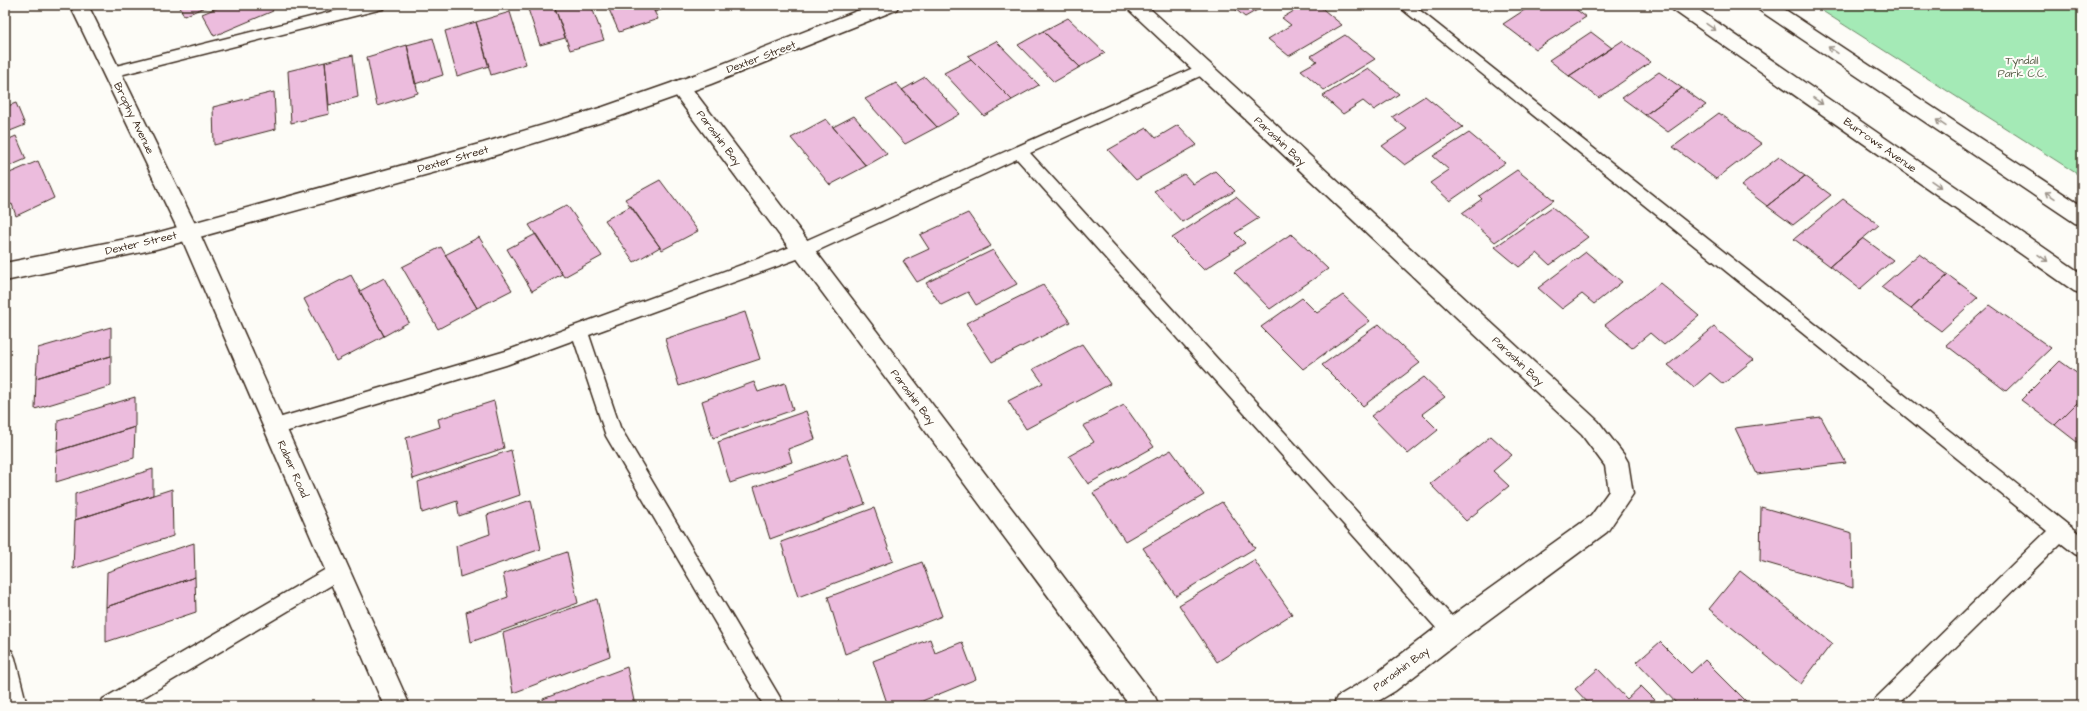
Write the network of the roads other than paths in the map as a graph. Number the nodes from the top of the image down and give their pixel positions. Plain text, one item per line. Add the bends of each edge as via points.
1 (79, 5) edge
2 (378, 5) edge
3 (890, 5) edge
4 (1135, 5) edge
5 (1404, 5) edge
6 (1679, 5) edge
7 (1766, 5) edge
8 (347, 9) edge
9 (1202, 68) junction
10 (112, 72) junction
11 (680, 87) junction
12 (1020, 152) junction
13 (2082, 216) edge
14 (189, 232) junction
15 (802, 250) junction
16 (5, 272) edge
17 (2082, 285) edge
18 (580, 332) junction
19 (275, 427) junction
20 (2060, 531) junction
21 (2082, 548) edge
22 (338, 572) junction
23 (1452, 631) junction
24 (5, 658) edge
25 (17, 706) edge
26 (110, 706) edge
27 (397, 706) edge
28 (775, 706) edge
29 (1146, 706) edge
30 (1346, 706) edge
31 (1882, 706) edge

1 - 10 street, Brophy Avenue
2 - 8 lane
3 - 11 street, Dexter Street
4 - 9 street, Parashin Bay
5 - 20 lane
6 -> 17 street, Burrows Avenue
13 -> 7 street
8 - 10 lane
9 - 12 lane
9 - 23 street, Parashin Bay via 1590,428 1616,462 1621,494 1599,524
10 - 14 street, Brophy Avenue
11 - 14 street, Dexter Street via 608,113 483,151
11 - 15 street, Parashin Bay
12 - 15 lane
12 - 23 lane
14 - 16 street, Dexter Street
14 - 19 street, Raber Road
15 - 18 lane
15 - 29 street, Parashin Bay
18 - 19 lane via 506,358
18 - 28 lane via 612,430
19 - 22 street, Raber Road
20 - 21 lane
20 - 31 lane
22 - 26 lane
22 - 27 street, Raber Road
23 - 30 street, Parashin Bay via 1386,682
24 - 25 lane

